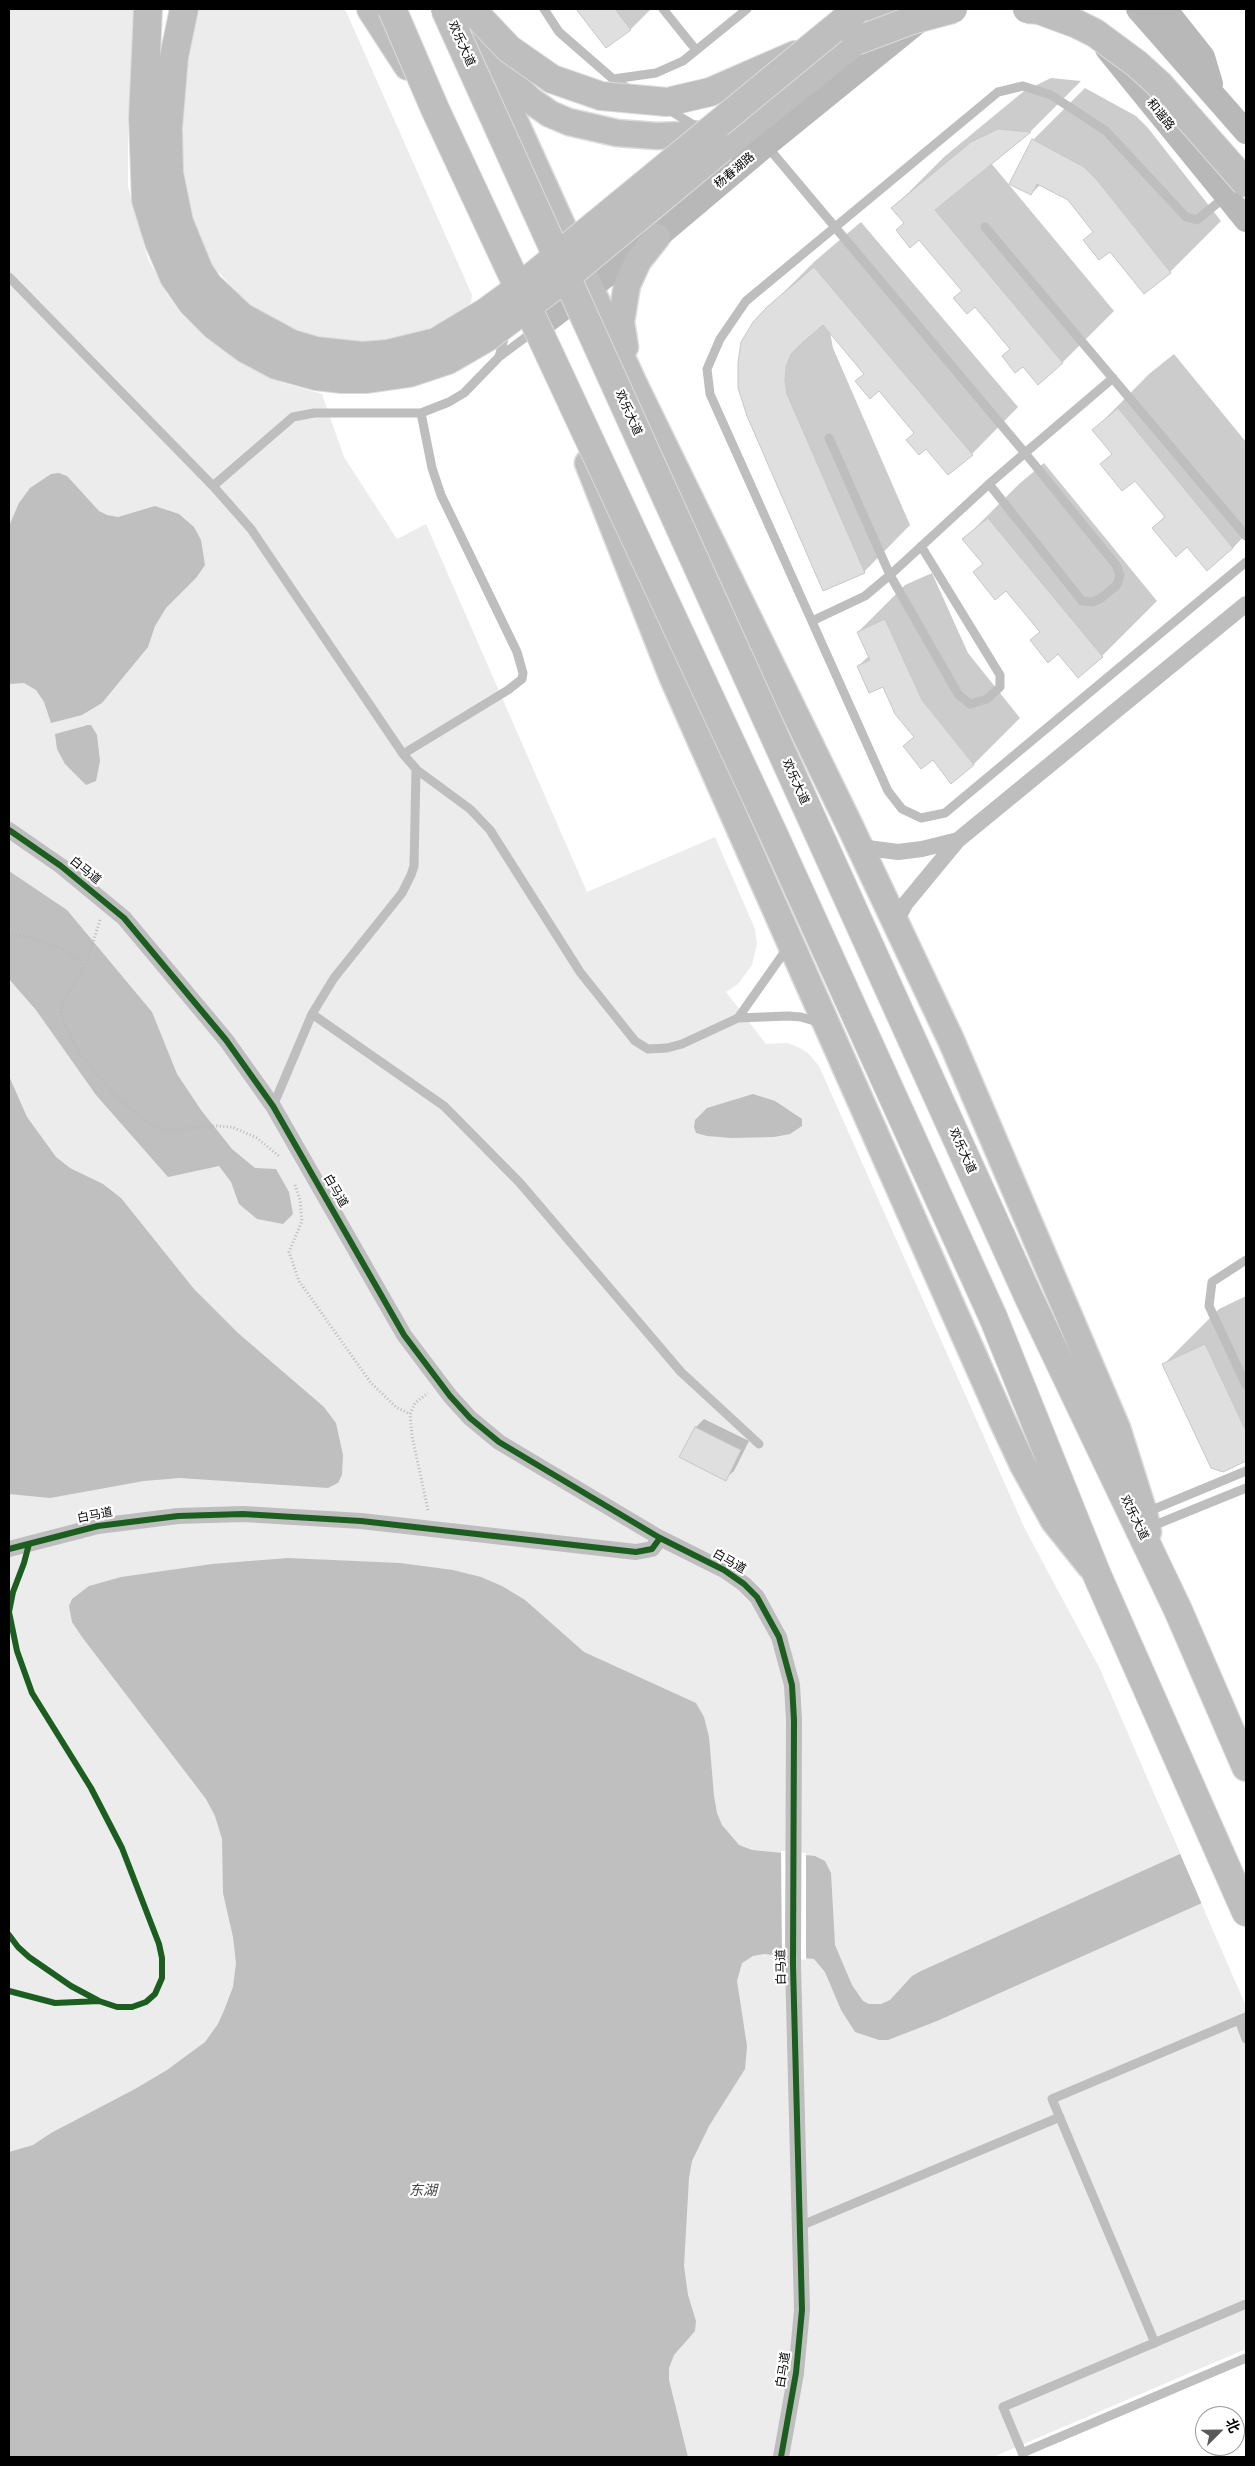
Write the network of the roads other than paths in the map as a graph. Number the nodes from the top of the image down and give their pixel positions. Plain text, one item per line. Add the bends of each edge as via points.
1 (148, 9) edge
2 (184, 9) edge
3 (371, 9) edge
4 (392, 9) edge
5 (396, 9) edge
6 (445, 9) edge
7 (464, 9) edge
8 (471, 9) edge
9 (544, 9) edge
10 (663, 9) edge
11 (747, 9) edge
12 (858, 9) edge
13 (896, 9) edge
14 (934, 9) edge
15 (953, 9) edge
16 (1026, 9) edge
17 (1074, 9) edge
18 (1138, 9) edge
19 (1165, 9) edge
20 (856, 41) junction
21 (810, 48) junction
22 (482, 50) junction
23 (696, 50) junction
24 (613, 79) junction
25 (1215, 96) junction
26 (436, 108) junction
27 (1246, 132) edge
28 (710, 134) joint
29 (766, 145) junction
30 (1236, 189) edge
31 (1246, 220) edge
32 (835, 226) junction
33 (985, 228) dead end
34 (656, 237) junction
35 (573, 249) junction
36 (9, 277) edge
37 (590, 288) junction
38 (517, 293) junction
39 (535, 330) junction
40 (499, 358) junction
41 (1113, 378) junction
42 (634, 384) junction
43 (421, 413) junction
44 (829, 438) dead end
45 (1025, 453) junction
46 (989, 484) junction
47 (213, 486) junction
48 (1246, 536) edge
49 (921, 546) junction
50 (1246, 562) edge
51 (890, 575) junction
52 (1246, 604) edge
53 (812, 621) junction
54 (403, 754) junction
55 (416, 770) junction
56 (9, 830) edge
57 (958, 840) junction
58 (860, 847) junction
59 (895, 922) junction
60 (789, 944) junction
61 (312, 1014) junction
62 (738, 1018) junction
63 (826, 1025) junction
64 (273, 1106) junction
65 (1246, 1260) edge
66 (1246, 1385) edge
67 (759, 1444) dead end
68 (1246, 1471) edge
69 (1246, 1488) edge
70 (1147, 1531) junction
71 (660, 1538) junction
72 (9, 1549) edge
73 (1097, 1574) junction
74 (1246, 1767) edge
75 (1246, 1912) edge
76 (1242, 2019) edge
77 (1246, 2039) edge
78 (1060, 2116) junction
79 (800, 2226) junction
80 (1246, 2304) edge
81 (1155, 2343) junction
82 (1246, 2358) edge
83 (1023, 2455) edge
84 (781, 2457) edge

1 - 20 highway, bridge via 143,118 146,200 174,277 192,303 246,349 276,365 342,379 409,374 448,360 486,338 565,278
2 - 21 highway, bridge via 174,57 168,166 175,211 187,247 199,270 227,305 242,317 276,337 316,351 362,356 423,347 486,312
3 - 26 highway, bridge
4 - 26 highway, bridge
5 - 38 main road
6 - 70 highway, 欢乐大道, bridge via 1030,1300
7 - 22 main road, 欢乐大道
8 - 21 highway, bridge via 509,49 552,79 601,96 622,99 667,102 688,99 737,82
9 - 24 lane via 559,32
10 - 23 lane
11 - 23 lane
12 - 21 highway, bridge
12 - 35 main road via 802,60
13 - 20 highway
14 - 29 main road, 杨春湖路
15 - 20 highway, bridge
16 - 30 highway, bridge via 1039,10 1077,24 1137,64 1159,84
17 - 30 main road, 和谐路
18 - 25 main road
19 - 25 main road via 1203,57
22 - 28 main road via 530,100 569,122 617,133 658,136
22 - 35 main road, 欢乐大道
23 - 24 lane via 683,61 656,73
24 - 28 lane
25 - 27 main road
26 - 73 highway, bridge via 769,824 993,1317
29 - 32 lane
29 - 34 main road, 杨春湖路
30 - 31 main road, 和谐路
30 - 32 lane via 1197,220 1186,217 1106,131 1051,95 1023,86 998,92
32 - 45 lane
32 - 53 lane via 746,301 720,339 707,369 710,394
33 - 41 lane
34 - 37 main road, 杨春湖路
34 - 42 main road via 638,262 623,302 621,322
35 - 37 main road, 欢乐大道
35 - 38 main road
36 - 47 lane
37 - 39 main road, 杨春湖路
37 - 42 main road, 欢乐大道
38 - 39 main road
38 - 40 lane
39 - 40 lane
39 - 60 main road via 672,676
40 - 43 lane via 464,393
41 - 45 lane
41 - 48 lane
42 - 58 main road, 欢乐大道
43 - 47 lane via 314,413 294,417
43 - 54 lane via 440,495 517,652 523,673 522,679 508,690
44 - 51 lane
45 - 46 lane
45 - 46 lane via 1116,565 1120,575 1117,585 1102,598 1082,601
46 - 49 lane
47 - 54 lane via 251,529
49 - 51 lane
49 - 51 lane via 1000,675 1000,687 986,699 970,704 958,694
50 - 53 lane via 945,813 921,818 902,809 888,791
51 - 53 lane via 865,596
52 - 57 street
54 - 55 lane
55 - 61 lane via 414,866 409,880 334,978
55 - 62 lane via 470,809 490,830 580,972 634,1041 648,1048 667,1048
56 - 64 street, 白马道 via 61,866 124,918 226,1040
57 - 58 street via 898,852
57 - 59 street via 906,903
58 - 59 main road, 欢乐大道
59 - 70 main road, 欢乐大道 via 951,1040 1117,1428
60 - 62 lane
60 - 63 main road
61 - 64 lane
61 - 67 lane via 444,1106 520,1183 681,1372
62 - 63 lane via 794,1017
63 - 73 main road via 1023,1466 1054,1521
64 - 71 street, 白马道 via 404,1335 470,1418 499,1442
65 - 66 lane via 1212,1282 1209,1306
68 - 70 lane
69 - 70 lane
70 - 74 highway, 欢乐大道
71 - 72 street, 白马道 via 652,1549 636,1552 361,1521 243,1514 178,1516 98,1526
71 - 79 street, 白马道 via 724,1570 757,1597 779,1637 792,1685 793,1964
73 - 75 highway
76 - 77 lane
76 - 78 lane via 1052,2099
78 - 79 lane
78 - 81 lane
79 - 84 street, 白马道 via 800,2339
80 - 81 lane
81 - 83 lane via 1003,2407
82 - 83 lane

